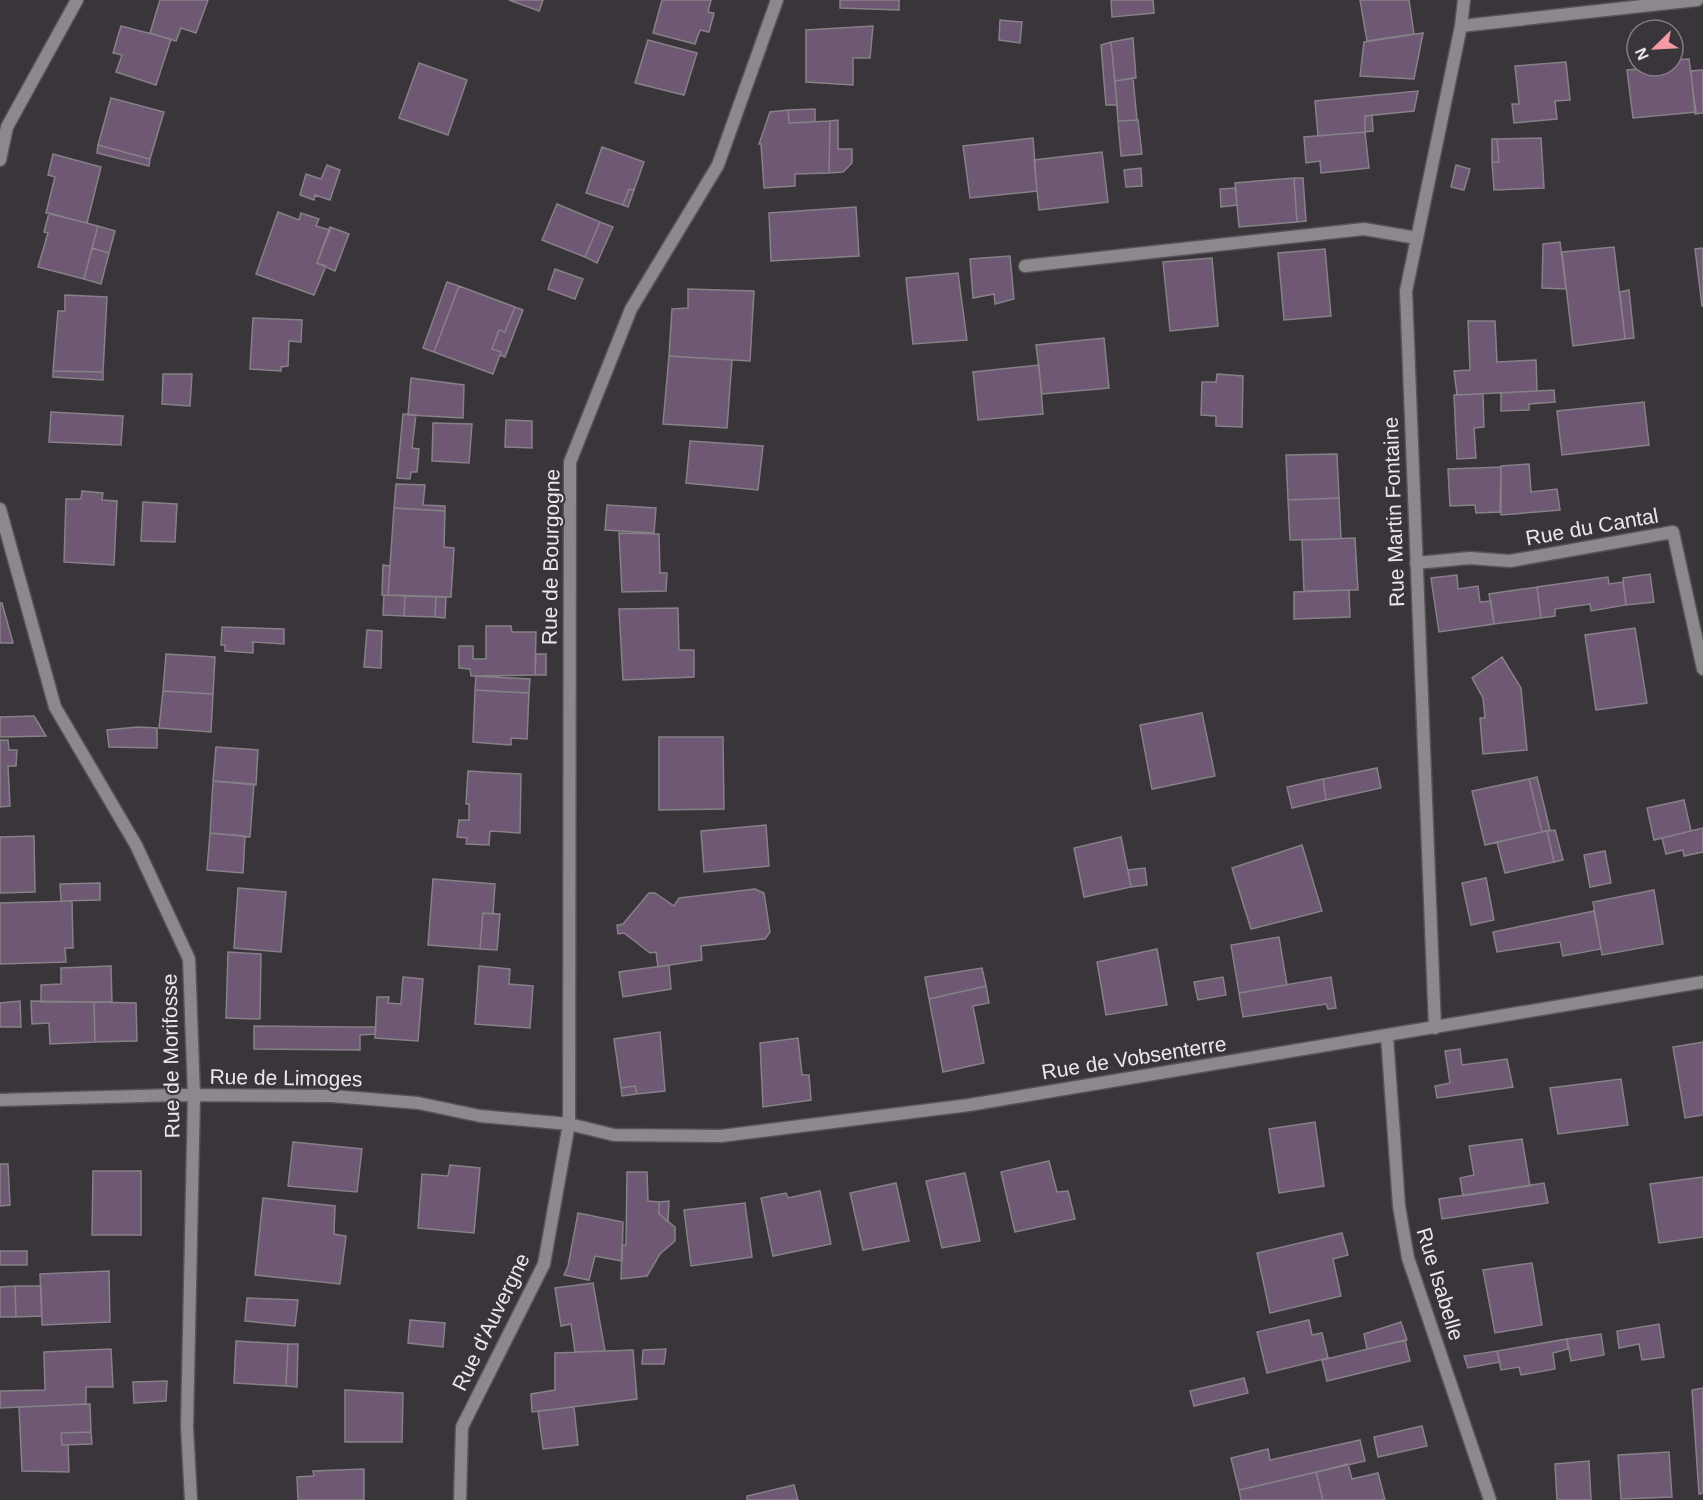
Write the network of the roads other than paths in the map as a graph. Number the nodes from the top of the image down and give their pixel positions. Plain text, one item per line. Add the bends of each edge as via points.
1 (77, 0) edge
2 (777, 0) edge
3 (1464, 0) edge
4 (1697, 0) edge
5 (1461, 26) junction
6 (0, 160) edge
7 (1417, 238) junction
8 (1025, 266) dead end
9 (0, 509) edge
10 (1416, 563) junction
11 (1703, 669) edge
12 (1703, 982) edge
13 (1435, 1028) junction
14 (1387, 1036) junction
15 (194, 1095) junction
16 (0, 1100) edge
17 (569, 1124) junction
18 (191, 1500) edge
19 (460, 1500) edge
20 (1490, 1500) edge

1 - 6 street via 7,127
2 - 17 street, Rue de Bourgogne via 718,165 631,309 570,462
3 - 5 street, Rue Martin Fontaine
4 - 5 street
5 - 7 street, Rue Martin Fontaine
7 - 8 street via 1364,229
7 - 10 street, Rue Martin Fontaine via 1406,291
9 - 15 street, Rue de Morifosse via 56,707 136,845 189,959
10 - 11 street, Rue du Cantal via 1470,558 1510,561 1673,532
10 - 13 street, Rue Martin Fontaine
12 - 13 street, Rue de Vobsenterre
13 - 14 street, Rue de Vobsenterre
14 - 17 street, Rue de Vobsenterre via 969,1105 721,1136 614,1135
14 - 20 street, Rue Isabelle via 1399,1206 1408,1258
15 - 16 street, Rue de Limoges
15 - 17 street, Rue de Limoges via 332,1096 418,1103 480,1116
15 - 18 street, Rue de Morifosse via 187,1426
17 - 19 street, Rue d'Auvergne via 544,1264 462,1427

